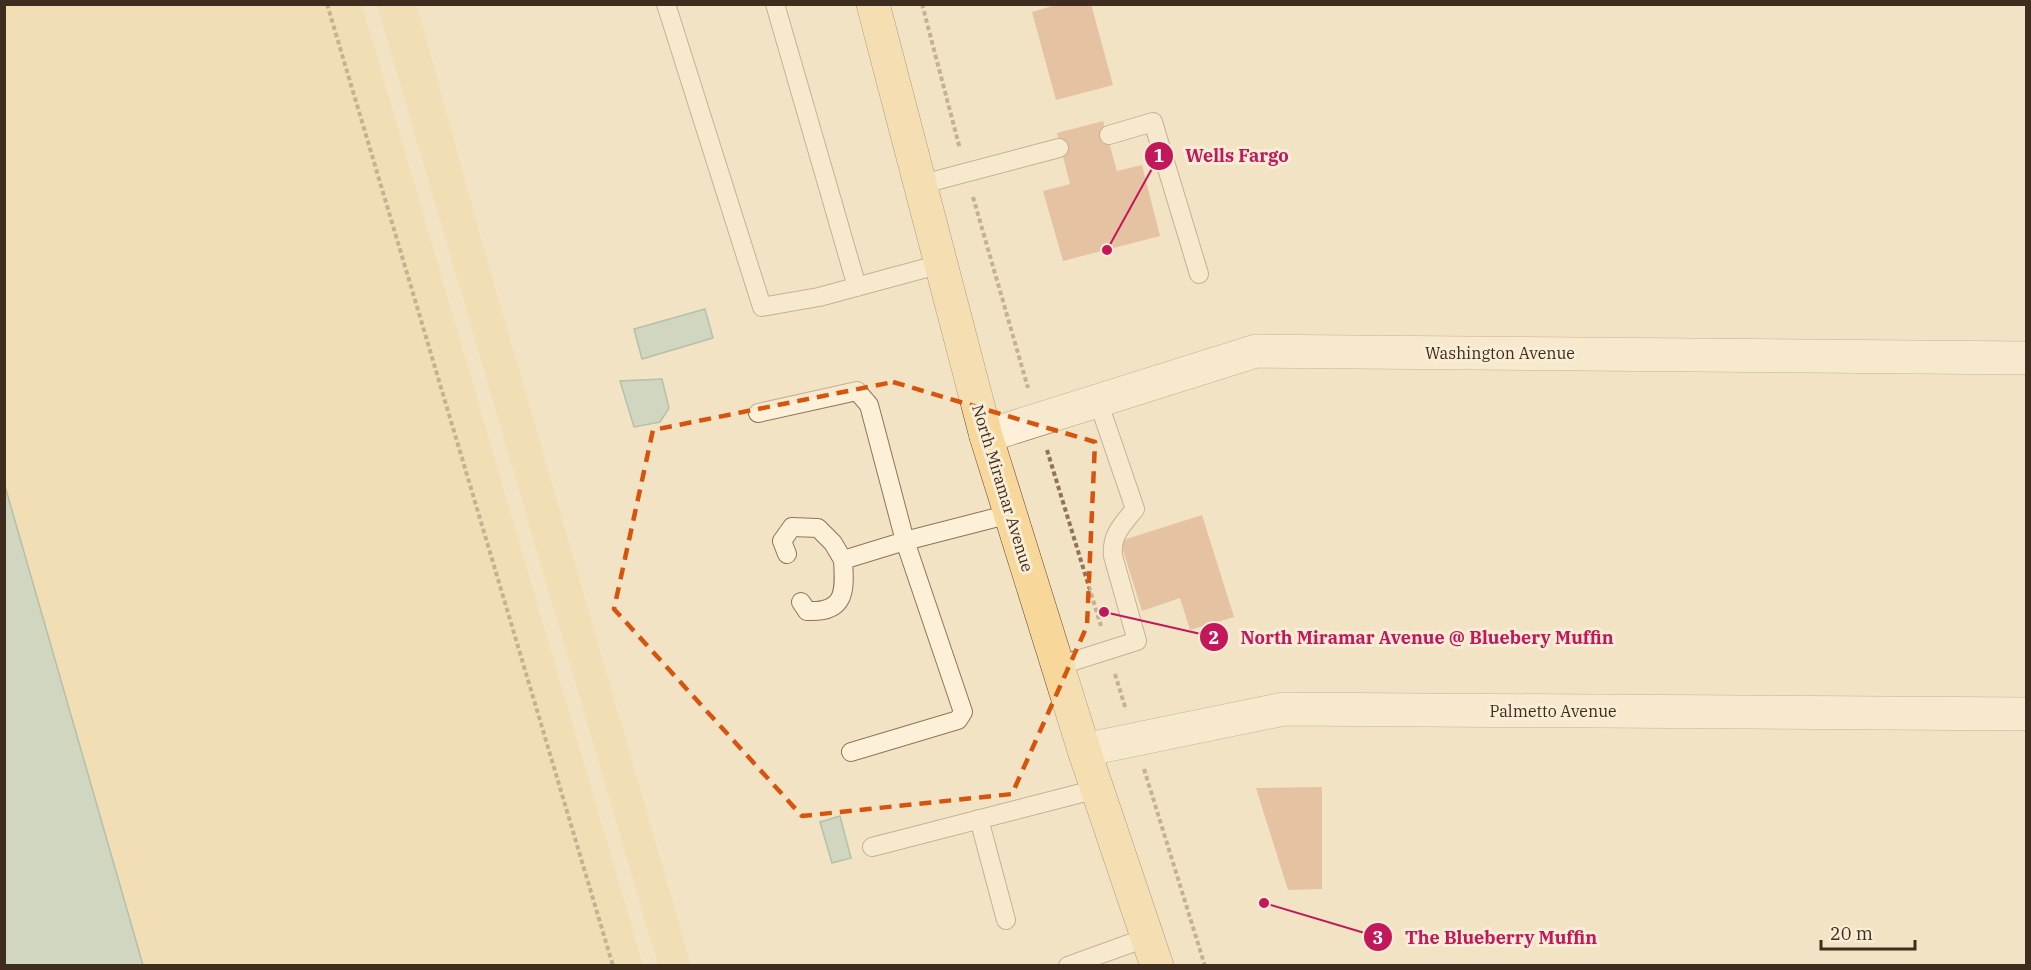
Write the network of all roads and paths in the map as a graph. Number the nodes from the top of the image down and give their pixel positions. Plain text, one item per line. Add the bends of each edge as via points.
1 (327, 4) edge
2 (666, 4) edge
3 (775, 4) edge
4 (873, 4) edge
5 (922, 4) edge
6 (1109, 135) dead end
7 (1059, 148) dead end
8 (966, 172) junction
9 (920, 185) junction
10 (941, 264) junction
11 (1199, 274) dead end
12 (857, 287) junction
13 (2026, 358) edge
14 (1098, 401) junction
15 (758, 413) dead end
16 (1038, 420) junction
17 (986, 436) junction
18 (1010, 514) junction
19 (905, 541) junction
20 (787, 554) dead end
21 (843, 560) junction
22 (801, 602) dead end
23 (1108, 650) junction
24 (1058, 666) junction
25 (2026, 714) edge
26 (1135, 740) junction
27 (1084, 750) junction
28 (851, 752) dead end
29 (1097, 789) junction
30 (979, 819) junction
31 (872, 847) dead end
32 (1006, 920) dead end
33 (1152, 951) edge
34 (613, 966) edge
35 (1068, 966) edge
36 (1205, 966) edge

1 - 34 path
2 - 12 lane via 762,306
3 - 12 lane
4 - 9 main road, North Miramar Avenue
5 - 8 path
6 - 11 lane via 1153,122
7 - 8 lane
8 - 9 lane
8 - 16 path
9 - 10 main road, North Miramar Avenue
10 - 12 lane
10 - 17 main road, North Miramar Avenue
13 - 14 street, Washington Avenue via 1256,351
14 - 16 street, Washington Avenue
14 - 23 lane via 1135,509 1112,544 1137,641
15 - 19 lane via 856,390 869,405
16 - 17 street, Washington Avenue
16 - 23 path
17 - 18 main road, North Miramar Avenue
18 - 19 lane
18 - 24 main road, North Miramar Avenue
19 - 21 lane
19 - 28 lane via 963,712 958,720
20 - 21 lane via 782,541 792,527 818,528
21 - 22 lane via 845,587 837,603 823,612 807,611
23 - 24 lane
23 - 26 path
24 - 27 main road, North Miramar Avenue
25 - 26 street, Palmetto Avenue via 1284,709
26 - 27 street, Palmetto Avenue
26 - 36 path
27 - 29 main road, North Miramar Avenue
29 - 30 lane
29 - 33 main road, North Miramar Avenue
30 - 31 lane
30 - 32 lane
33 - 35 lane

